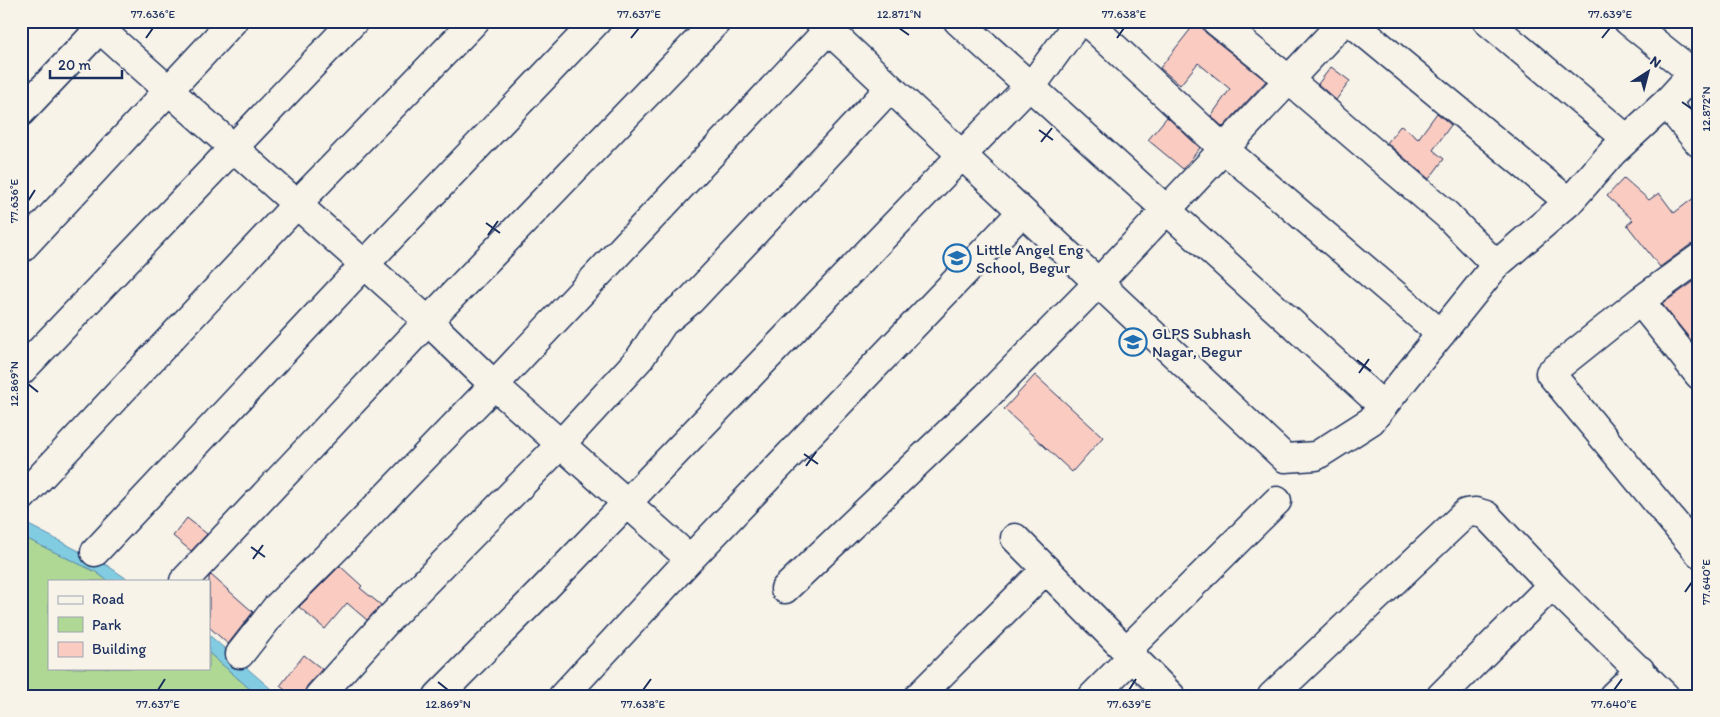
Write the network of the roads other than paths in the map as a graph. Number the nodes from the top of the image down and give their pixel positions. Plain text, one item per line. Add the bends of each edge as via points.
1 (233, 21) edge
2 (354, 21) edge
3 (475, 21) edge
4 (597, 21) edge
5 (717, 21) edge
6 (958, 21) edge
7 (1079, 21) edge
8 (1086, 21) edge
9 (1216, 21) edge
10 (1344, 21) edge
11 (1350, 21) edge
12 (1487, 21) edge
13 (1628, 21) edge
14 (99, 24) edge
15 (832, 27) edge
16 (1696, 70) edge
17 (1289, 80) junction
18 (1030, 86) junction
19 (890, 88) junction
20 (168, 90) junction
21 (1666, 103) junction
22 (21, 112) edge
23 (1627, 139) junction
24 (1699, 143) edge
25 (233, 149) junction
26 (1224, 149) junction
27 (962, 155) junction
28 (1569, 202) junction
29 (296, 205) junction
30 (1166, 210) junction
31 (1022, 212) junction
32 (21, 249) edge
33 (1699, 258) edge
34 (364, 265) junction
35 (1496, 265) junction
36 (1098, 283) junction
37 (1640, 301) junction
38 (428, 322) junction
39 (1440, 334) junction
40 (21, 371) edge
41 (1699, 374) edge
42 (494, 385) junction
43 (1384, 406) junction
44 (560, 444) junction
45 (21, 498) edge
46 (1277, 501) dead end
47 (626, 502) junction
48 (1015, 538) dead end
49 (95, 552) dead end
50 (1699, 553) edge
51 (690, 559) junction
52 (1046, 569) junction
53 (185, 580) edge
54 (1552, 585) junction
55 (785, 589) dead end
56 (240, 654) dead end
57 (1130, 654) junction
58 (1640, 670) junction
59 (319, 696) edge
60 (438, 696) edge
61 (563, 696) edge
62 (920, 696) edge
63 (1093, 696) edge
64 (1171, 696) edge
65 (1272, 696) edge
66 (1441, 696) edge
67 (1613, 696) edge
68 (1664, 696) edge

1 - 20 street
2 - 25 street
3 - 29 street
4 - 34 street
5 - 38 street
6 - 18 street
7 - 18 street
8 - 26 street
9 - 17 street
10 - 17 street
11 - 28 street
12 - 23 street
13 - 16 street
14 - 20 street
14 - 22 street
15 - 19 street
15 - 42 street
16 - 21 street
17 - 26 street
17 - 35 street via 1447,215
18 - 27 street
18 - 30 street
19 - 27 street
19 - 44 street via 691,300 663,323 640,358
20 - 25 street
20 - 32 street
21 - 23 street
21 - 24 street
23 - 28 street
25 - 29 street
25 - 40 street
26 - 30 street
26 - 39 street
27 - 31 street
27 - 47 street
28 - 35 street
29 - 34 street
29 - 45 street
30 - 36 street
30 - 43 street
31 - 36 street
31 - 51 street
33 - 37 street
34 - 38 street
34 - 49 street
35 - 39 street
36 - 43 street via 1285,458 1316,456 1371,421
36 - 55 street via 988,396
37 - 41 street
37 - 50 street via 1550,373
38 - 42 street
38 - 53 street
39 - 43 street
42 - 44 street
42 - 56 street via 276,608
44 - 47 street
44 - 59 street via 385,623
46 - 57 street
47 - 51 street
47 - 60 street
48 - 52 street
51 - 61 street
52 - 57 street
52 - 62 street
54 - 58 street
54 - 65 street via 1486,515 1466,513
54 - 66 street
57 - 63 street
57 - 64 street
58 - 67 street
58 - 68 street

